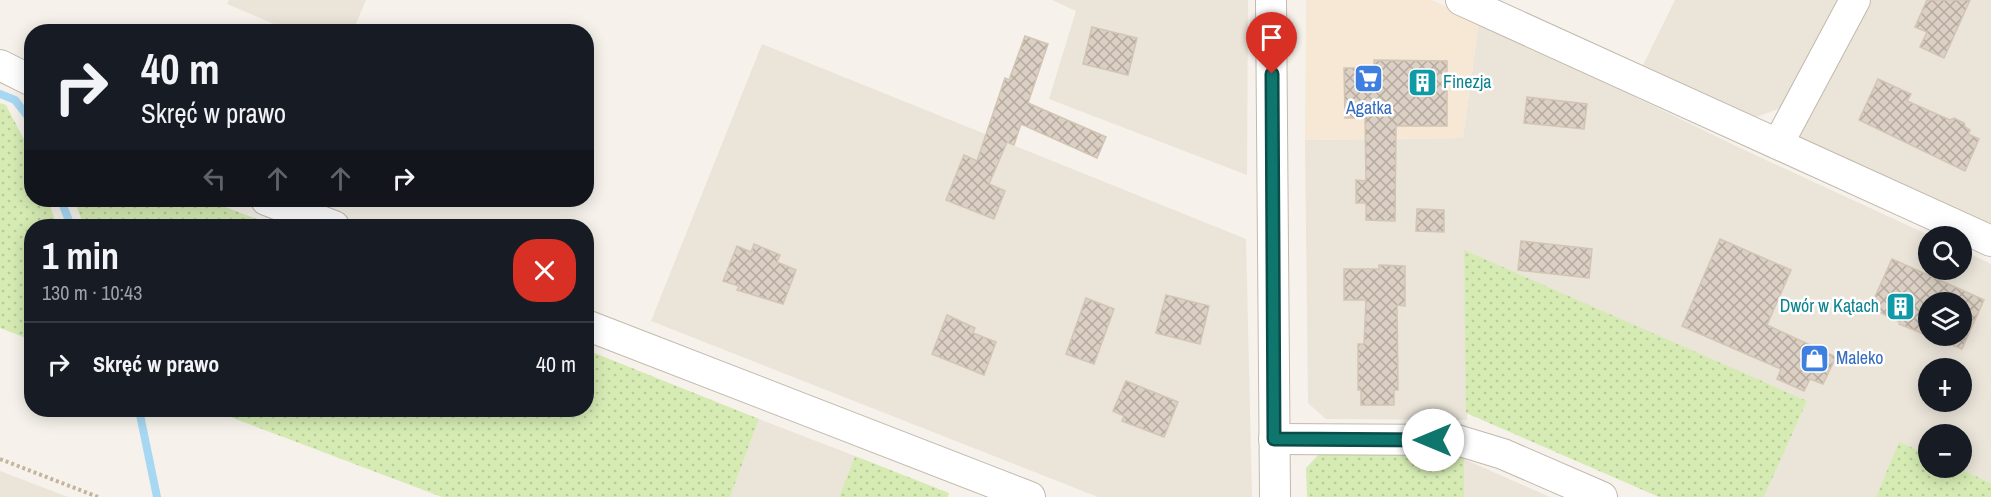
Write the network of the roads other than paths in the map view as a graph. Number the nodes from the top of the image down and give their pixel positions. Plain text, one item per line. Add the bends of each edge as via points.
1 (1272, 0) edge
2 (1461, 0) edge
3 (1855, 0) edge
4 (0, 65) edge
5 (24, 77) edge
6 (1778, 144) junction
7 (284, 207) edge
8 (316, 219) edge
9 (1991, 242) edge
10 (594, 328) edge
11 (1274, 439) junction
12 (1030, 497) edge
13 (1275, 497) edge
14 (1602, 497) edge

1 - 11 street
2 - 6 street
3 - 6 street
4 - 5 street
6 - 9 street
7 - 8 street
10 - 12 street
11 - 13 street
11 - 14 street via 1456,440 1503,454

